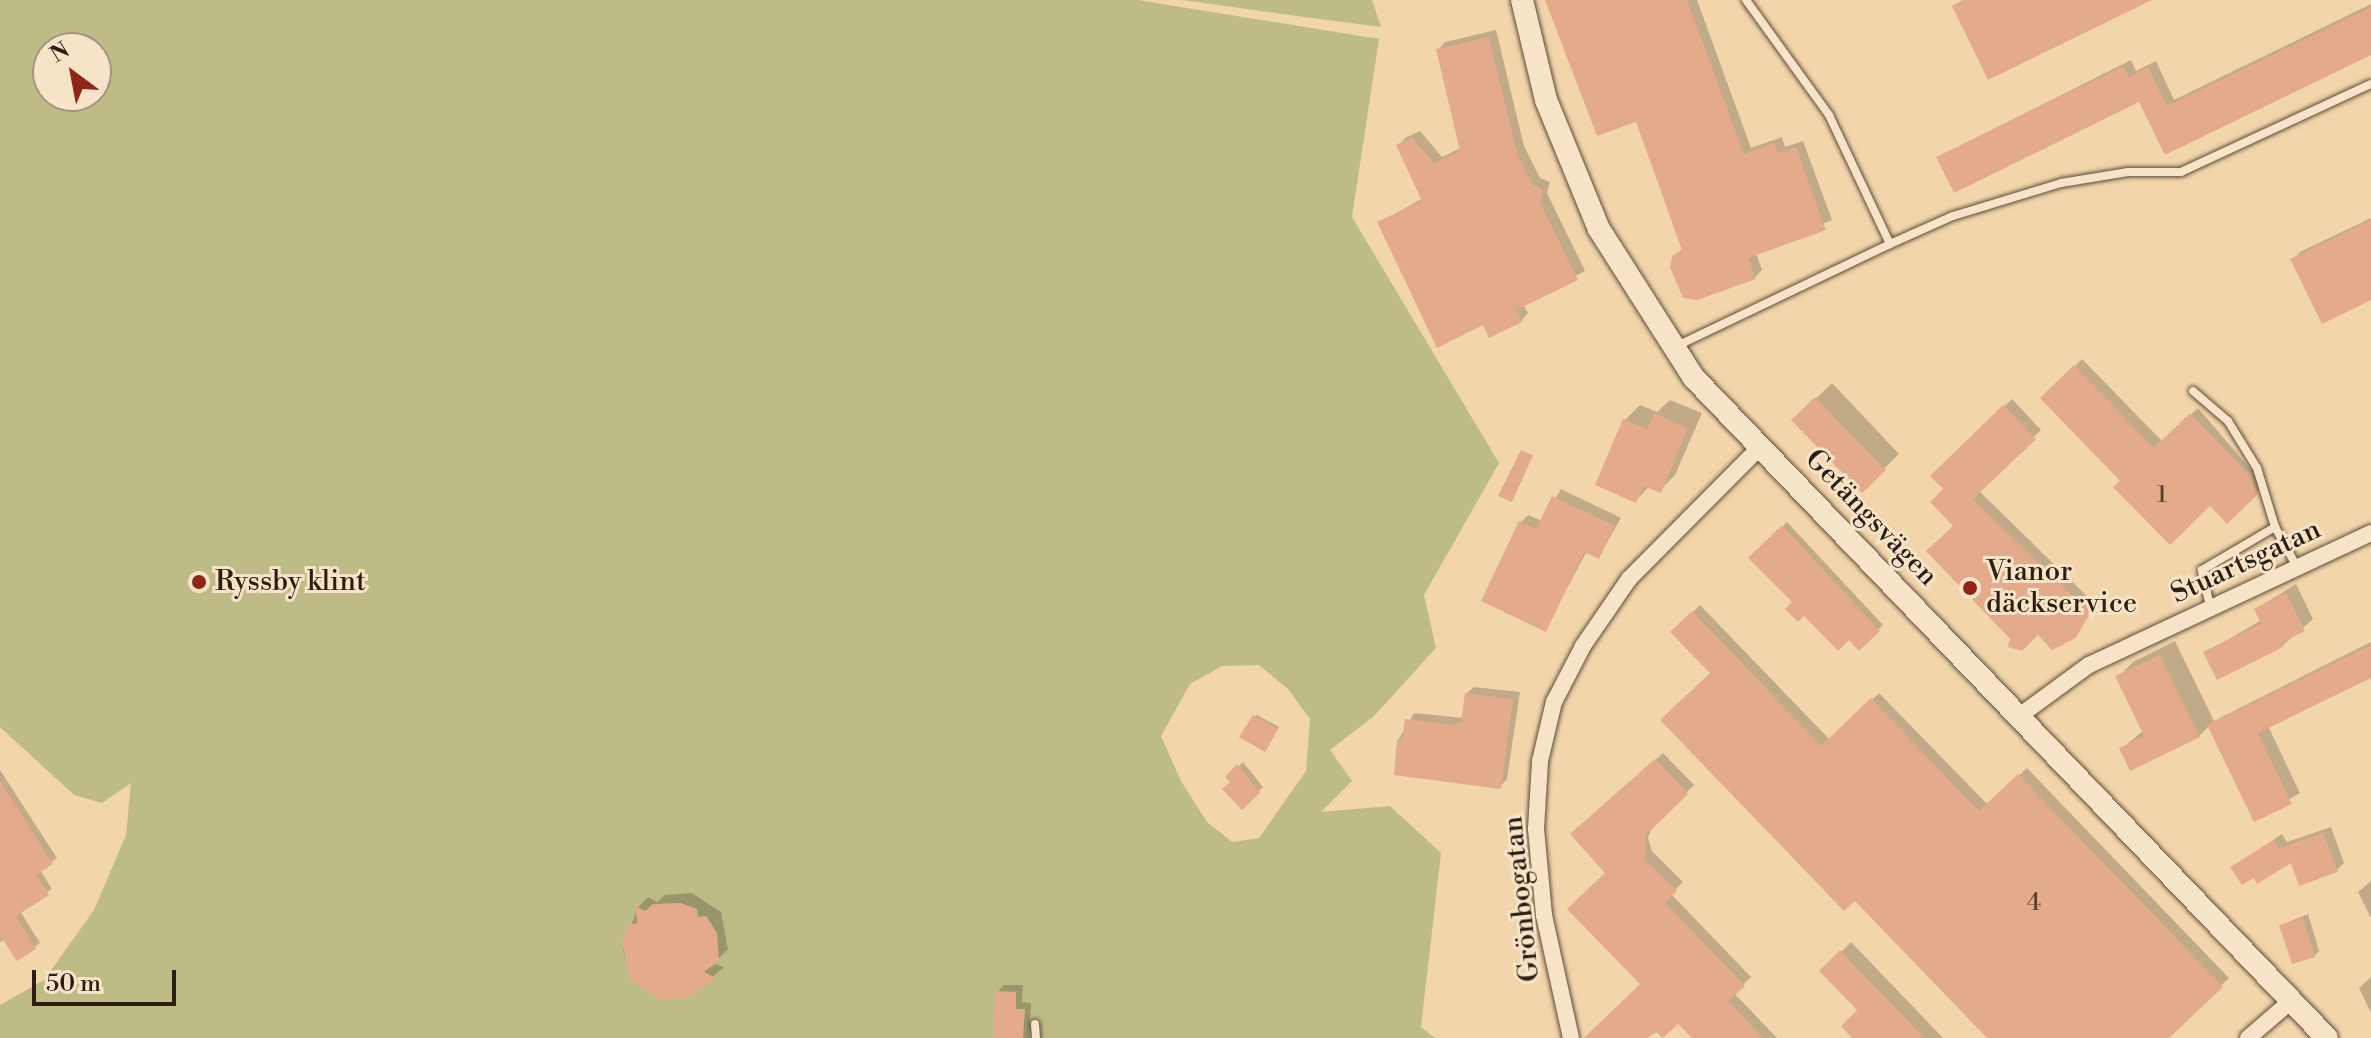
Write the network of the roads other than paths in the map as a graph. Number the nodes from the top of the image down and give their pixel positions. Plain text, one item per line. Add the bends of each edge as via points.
1 (1522, 0) edge
2 (1746, 0) edge
3 (2371, 84) edge
4 (1890, 244) junction
5 (1673, 348) junction
6 (2193, 391) dead end
7 (1760, 447) junction
8 (2275, 527) junction
9 (2371, 533) edge
10 (2297, 567) junction
11 (2210, 606) junction
12 (2022, 714) junction
13 (2291, 1001) junction
14 (1035, 1024) dead end
15 (1036, 1038) edge
16 (1571, 1038) edge
17 (2248, 1038) edge
18 (2327, 1038) edge

1 - 5 street, Getängsvägen via 1564,151 1599,229
2 - 4 lane via 1829,115
3 - 4 lane via 2181,172 2128,172 2061,183 1953,216
4 - 5 lane
5 - 7 street, Getängsvägen
6 - 8 lane via 2228,421 2257,468
7 - 12 street, Getängsvägen
7 - 16 street, Grönbogatan via 1629,579 1583,646 1554,702 1540,761 1536,829 1544,915
8 - 10 lane
8 - 11 lane via 2202,570
9 - 10 street, Stuartsgatan
10 - 11 street, Stuartsgatan
11 - 12 street, Stuartsgatan via 2064,678
12 - 13 street, Getängsvägen
13 - 17 street
13 - 18 street, Getängsvägen
14 - 15 lane

